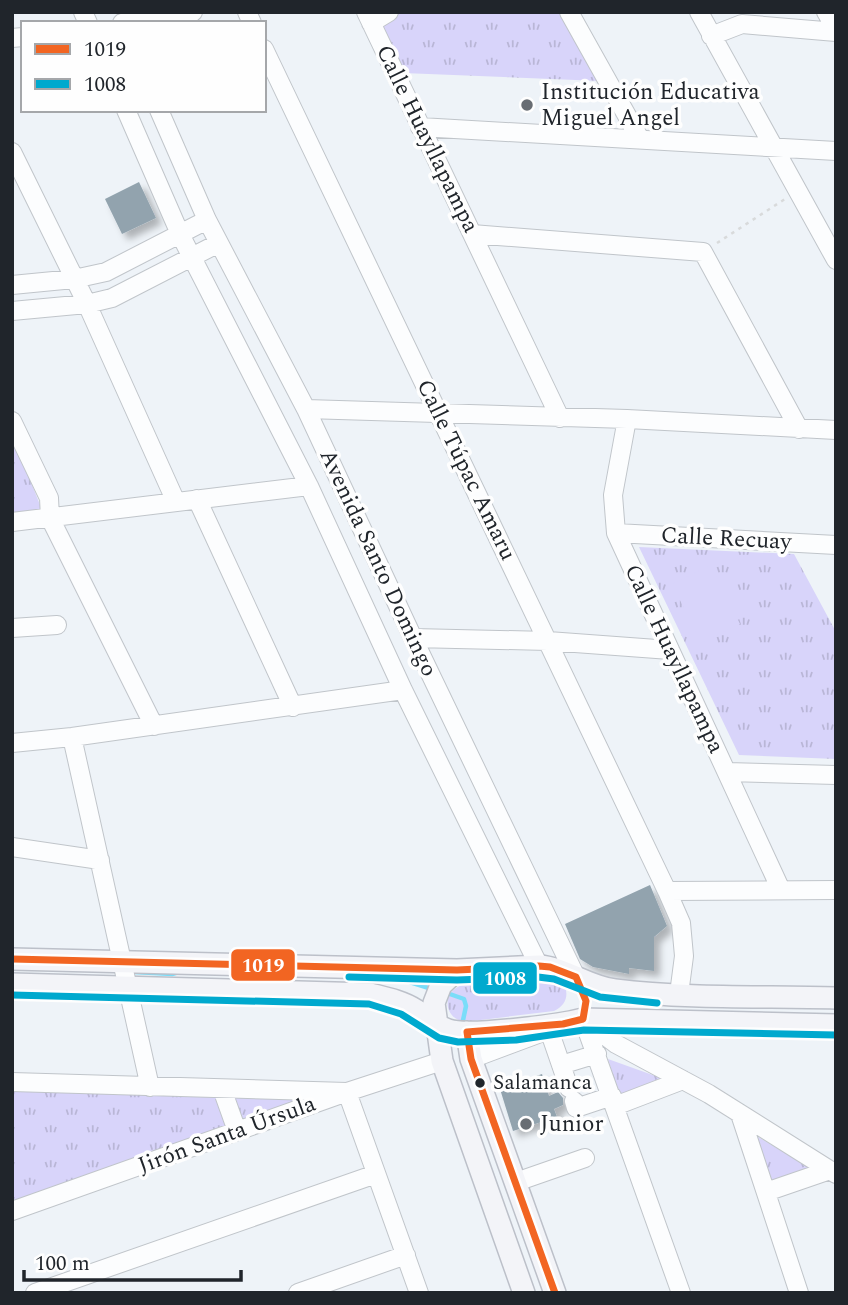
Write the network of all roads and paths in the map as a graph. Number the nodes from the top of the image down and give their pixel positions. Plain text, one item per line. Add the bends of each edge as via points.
1 (193, 12) edge
2 (389, 12) edge
3 (569, 12) edge
4 (699, 12) edge
5 (826, 12) edge
6 (369, 18) edge
7 (135, 21) edge
8 (836, 31) edge
9 (711, 36) junction
10 (266, 53) edge
11 (127, 112) edge
12 (160, 112) edge
13 (420, 127) junction
14 (640, 139) junction
15 (771, 147) junction
16 (836, 152) edge
17 (14, 157) edge
18 (796, 191) junction
19 (207, 220) junction
20 (180, 234) junction
21 (472, 234) junction
22 (219, 243) junction
23 (703, 252) junction
24 (192, 258) junction
25 (836, 260) edge
26 (74, 279) junction
27 (12, 285) edge
28 (88, 304) junction
29 (12, 312) edge
30 (306, 408) junction
31 (438, 412) junction
32 (560, 418) junction
33 (627, 419) junction
34 (13, 425) edge
35 (799, 429) junction
36 (836, 430) edge
37 (309, 486) junction
38 (197, 499) junction
39 (176, 502) junction
40 (50, 518) junction
41 (12, 522) edge
42 (616, 533) junction
43 (836, 545) edge
44 (57, 625) dead end
45 (12, 628) edge
46 (413, 638) junction
47 (548, 641) junction
48 (670, 649) junction
49 (403, 690) junction
50 (293, 707) junction
51 (154, 726) junction
52 (72, 737) junction
53 (12, 743) edge
54 (727, 772) junction
55 (836, 775) edge
56 (12, 847) edge
57 (100, 860) junction
58 (781, 890) junction
59 (836, 890) edge
60 (667, 891) junction
61 (12, 960) edge
62 (122, 963) junction
63 (539, 966) junction
64 (457, 971) junction
65 (576, 977) junction
66 (12, 984) edge
67 (128, 988) junction
68 (680, 994) junction
69 (836, 998) edge
70 (437, 1024) junction
71 (565, 1024) junction
72 (836, 1025) edge
73 (467, 1032) junction
74 (597, 1054) junction
75 (471, 1059) junction
76 (442, 1061) junction
77 (561, 1065) junction
78 (683, 1080) junction
79 (12, 1082) edge
80 (150, 1087) junction
81 (222, 1089) junction
82 (347, 1092) junction
83 (614, 1101) junction
84 (740, 1114) junction
85 (237, 1131) junction
86 (585, 1158) dead end
87 (833, 1172) edge
88 (376, 1174) junction
89 (516, 1182) junction
90 (765, 1192) junction
91 (12, 1211) edge
92 (405, 1255) junction
93 (35, 1293) edge
94 (298, 1293) edge
95 (419, 1293) edge
96 (524, 1293) edge
97 (555, 1293) edge
98 (681, 1293) edge
99 (799, 1293) edge

1 - 7 street
2 - 6 street
3 - 14 street
4 - 9 street
5 - 8 street
6 - 13 street, Calle Huayllapampa
8 - 9 street via 742,24
9 - 15 street
10 - 31 street, Calle Túpac Amaru
11 - 20 street, Avenida Santo Domingo
12 - 19 street, Avenida Santo Domingo
13 - 14 street
13 - 21 street, Calle Huayllapampa
14 - 15 street
15 - 16 street
15 - 18 street
17 - 26 street
18 - 23 path
18 - 25 street
19 - 20 street
19 - 22 street, Avenida Santo Domingo
20 - 24 street, Avenida Santo Domingo
20 - 26 street via 106,272
21 - 23 street
21 - 32 street, Calle Huayllapampa
22 - 24 street
22 - 30 street, Avenida Santo Domingo
23 - 35 street
24 - 28 street via 112,298
24 - 37 street, Avenida Santo Domingo
26 - 27 street
26 - 28 street
28 - 29 street
28 - 39 street
30 - 31 street
30 - 46 street, Avenida Santo Domingo
31 - 32 street
31 - 47 street, Calle Túpac Amaru
32 - 33 street
33 - 35 street
33 - 42 street, Calle Huayllapampa via 612,495
34 - 40 street via 49,498
35 - 36 street
37 - 38 street
37 - 49 street, Avenida Santo Domingo
38 - 39 street
38 - 50 street
39 - 40 street
40 - 41 street
40 - 51 street
42 - 43 street, Calle Recuay
42 - 48 street, Calle Huayllapampa
44 - 45 street
46 - 47 street
46 - 65 street, Avenida Santo Domingo
47 - 48 street
47 - 60 street, Calle Túpac Amaru
48 - 54 street, Calle Huayllapampa
49 - 50 street
49 - 63 street, Avenida Santo Domingo
50 - 51 street
51 - 52 street
52 - 53 street
52 - 57 street
54 - 55 street
54 - 58 street, Calle Huayllapampa
56 - 57 street
57 - 62 street
58 - 59 street
58 - 60 street
60 - 68 street, Calle Túpac Amaru via 681,923
61 - 62 main road
62 - 64 main road
62 - 67 street
63 - 64 main road
63 - 65 main road
64 - 70 main road via 435,996
65 - 68 main road via 615,990
65 - 71 main road, Avenida Santo Domingo via 586,1001
66 - 67 main road
67 - 70 main road via 370,994 413,1008
67 - 80 street
68 - 69 main road
70 - 73 main road
70 - 76 main road
71 - 72 main road
71 - 73 main road
71 - 74 street
71 - 75 street
71 - 77 street
71 - 78 street via 616,1044
73 - 75 main road
74 - 77 street
74 - 83 street
75 - 89 main road
76 - 82 street, Jirón Santa Úrsula
76 - 96 main road
77 - 83 street via 576,1108
78 - 83 street
78 - 84 street
79 - 80 street
80 - 81 street
81 - 82 street
81 - 85 street
82 - 85 street, Jirón Santa Úrsula
82 - 88 street
83 - 98 street
84 - 87 street
84 - 90 street
85 - 91 street, Jirón Santa Úrsula
86 - 89 street
87 - 90 street
88 - 92 street
88 - 93 street
89 - 97 main road
90 - 99 street
92 - 94 street
92 - 95 street

